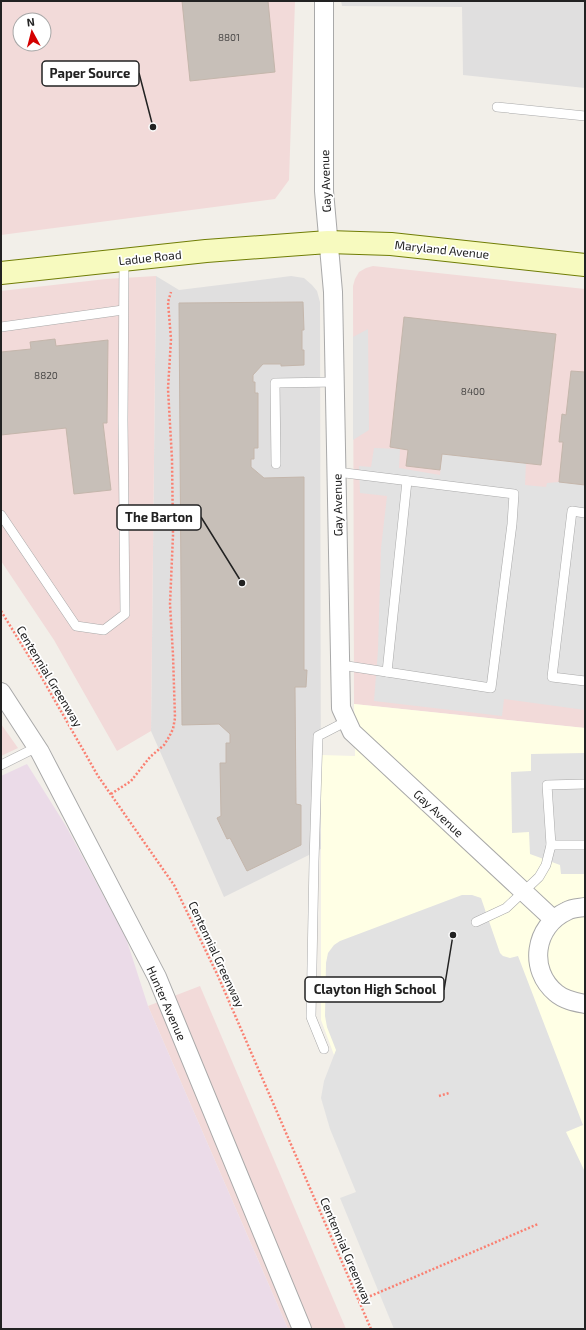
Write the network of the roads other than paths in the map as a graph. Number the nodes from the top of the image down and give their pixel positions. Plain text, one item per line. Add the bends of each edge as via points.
1 (324, 1) edge
2 (497, 107) dead end
3 (585, 116) edge
4 (328, 242) junction
5 (299, 244) joint
6 (124, 260) junction
7 (585, 265) edge
8 (1, 273) edge
9 (123, 310) junction
10 (1, 327) edge
11 (335, 382) junction
12 (276, 464) dead end
13 (336, 472) junction
14 (407, 481) junction
15 (585, 513) edge
16 (1, 515) edge
17 (340, 665) junction
18 (386, 672) junction
19 (585, 681) edge
20 (4, 702) edge
21 (347, 721) junction
22 (37, 747) junction
23 (1, 765) edge
24 (585, 784) edge
25 (551, 845) junction
26 (585, 845) edge
27 (524, 892) junction
28 (585, 907) edge
29 (553, 919) junction
30 (476, 922) dead end
31 (585, 1004) edge
32 (324, 1049) dead end
33 (302, 1329) edge

1 - 4 street, Gay Avenue via 324,191
2 - 3 lane
4 - 5 main road, Maryland Avenue
4 - 7 main road, Maryland Avenue via 391,244
4 - 11 street, Gay Avenue via 333,292
5 - 6 main road, Ladue Road
6 - 8 main road, Ladue Road
6 - 9 lane
9 - 10 lane
9 - 16 lane via 125,614 104,630 76,626
11 - 12 lane via 275,383
11 - 13 street, Gay Avenue
13 - 14 lane
13 - 17 street, Gay Avenue
14 - 18 lane
14 - 18 lane via 514,494 512,524 491,688
15 - 19 lane via 572,511 552,677
17 - 18 lane
17 - 21 street, Gay Avenue via 341,708
20 - 22 street, Hunter Avenue
21 - 27 street, Gay Avenue via 352,732
21 - 32 lane via 318,736 311,1017
22 - 23 lane
22 - 33 street, Hunter Avenue via 156,977
24 - 25 lane via 547,785
25 - 26 lane
25 - 27 lane via 546,865 539,877
27 - 29 street, Gay Avenue
27 - 30 lane via 506,908
28 - 29 street via 568,910
29 - 31 street via 540,938 537,955 539,966 545,981 557,994 570,1001

